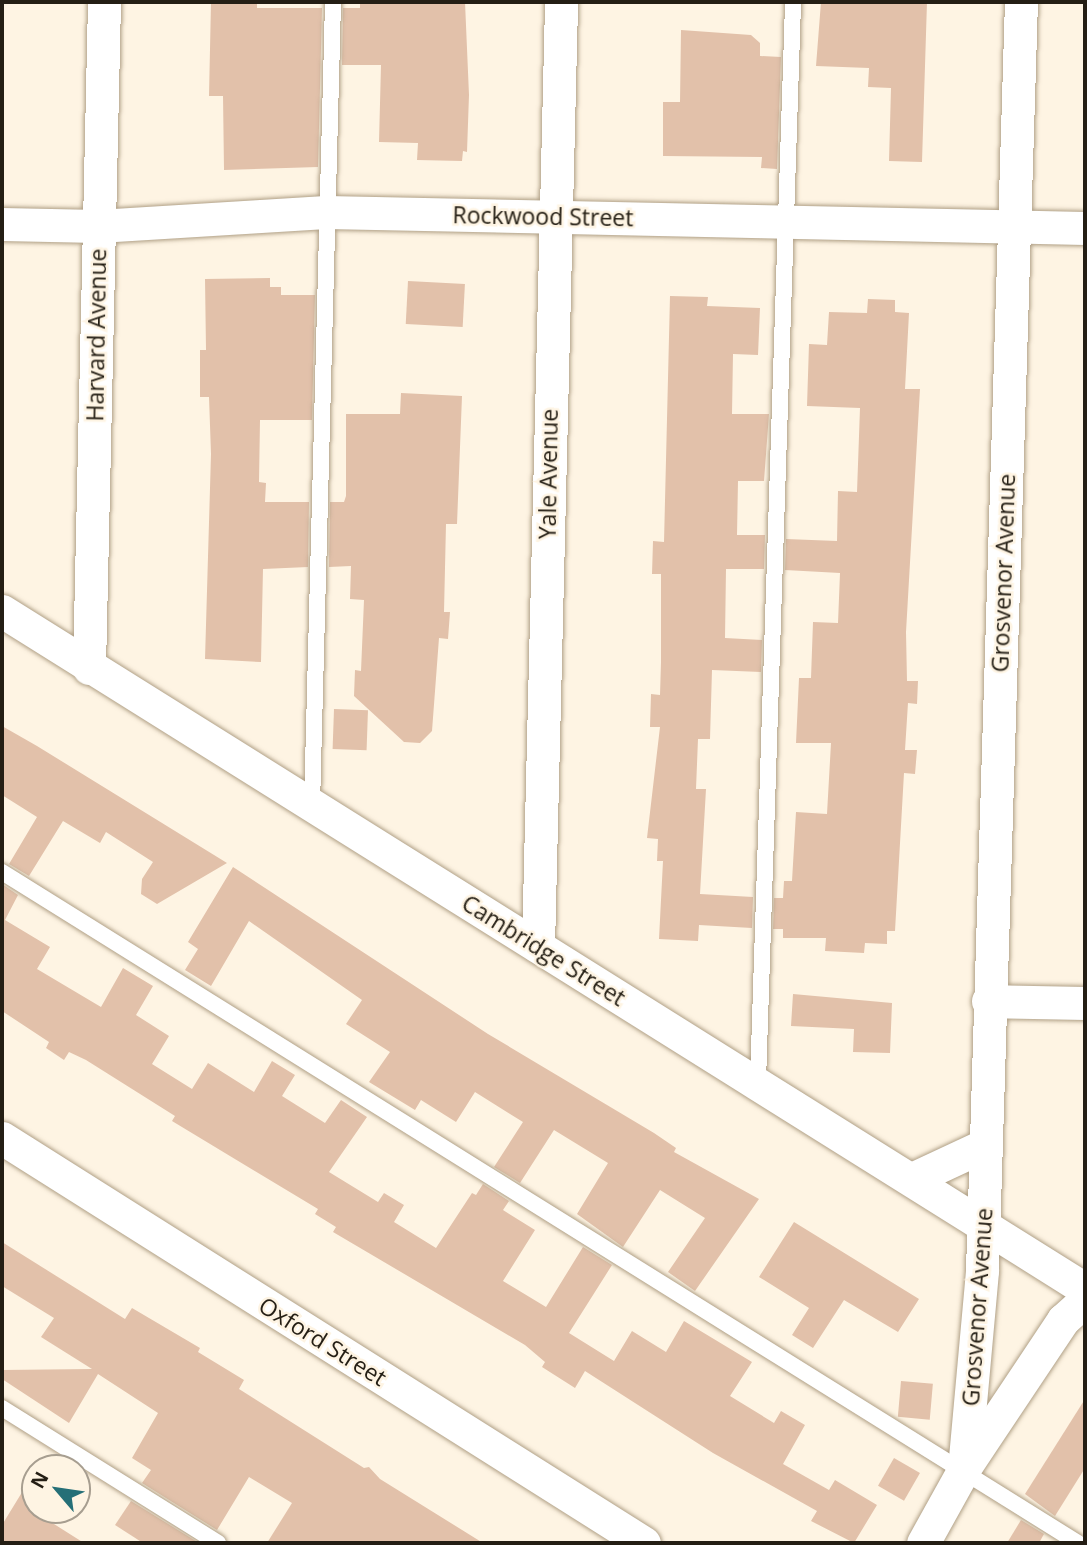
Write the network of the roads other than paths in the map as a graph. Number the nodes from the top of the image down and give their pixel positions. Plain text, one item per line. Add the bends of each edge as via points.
1 (104, 2) edge
2 (333, 2) edge
3 (561, 2) edge
4 (793, 2) edge
5 (1021, 2) edge
6 (327, 212) junction
7 (554, 216) junction
8 (785, 220) junction
9 (2, 224) edge
10 (98, 226) junction
11 (1015, 226) junction
12 (1085, 228) edge
13 (2, 611) edge
14 (89, 668) junction
15 (312, 807) junction
16 (2, 872) edge
17 (538, 946) junction
18 (988, 1001) junction
19 (1085, 1003) edge
20 (758, 1082) junction
21 (2, 1138) edge
22 (985, 1145) junction
23 (912, 1179) junction
24 (984, 1224) junction
25 (1085, 1289) edge
26 (1085, 1300) edge
27 (2, 1408) edge
28 (964, 1469) junction
29 (218, 1543) edge
30 (645, 1543) edge
31 (923, 1543) edge
32 (1078, 1543) edge

1 - 10 street, Harvard Avenue
2 - 6 lane
3 - 7 street, Yale Avenue
4 - 8 lane
5 - 11 street, Grosvenor Avenue
6 - 7 street, Rockwood Street
6 - 10 street, Rockwood Street
6 - 15 lane
7 - 8 street, Rockwood Street
7 - 17 street, Yale Avenue
8 - 11 street, Rockwood Street
8 - 20 lane
9 - 10 street, Rockwood Street
10 - 14 street, Harvard Avenue
11 - 12 street, Rockwood Street
11 - 18 street, Grosvenor Avenue
13 - 14 street, Cambridge Street
14 - 15 street, Cambridge Street
15 - 17 street, Cambridge Street
16 - 28 lane
17 - 20 street, Cambridge Street
18 - 19 street
18 - 22 street, Grosvenor Avenue
20 - 23 street, Cambridge Street
21 - 30 street, Oxford Street
22 - 23 street
22 - 24 street, Grosvenor Avenue
23 - 24 street, Cambridge Street
24 - 25 street, Cambridge Street
24 - 28 street, Grosvenor Avenue
26 - 28 street, Grosvenor Avenue via 1063,1320
27 - 29 lane
28 - 31 street, Grosvenor Avenue
28 - 32 lane

